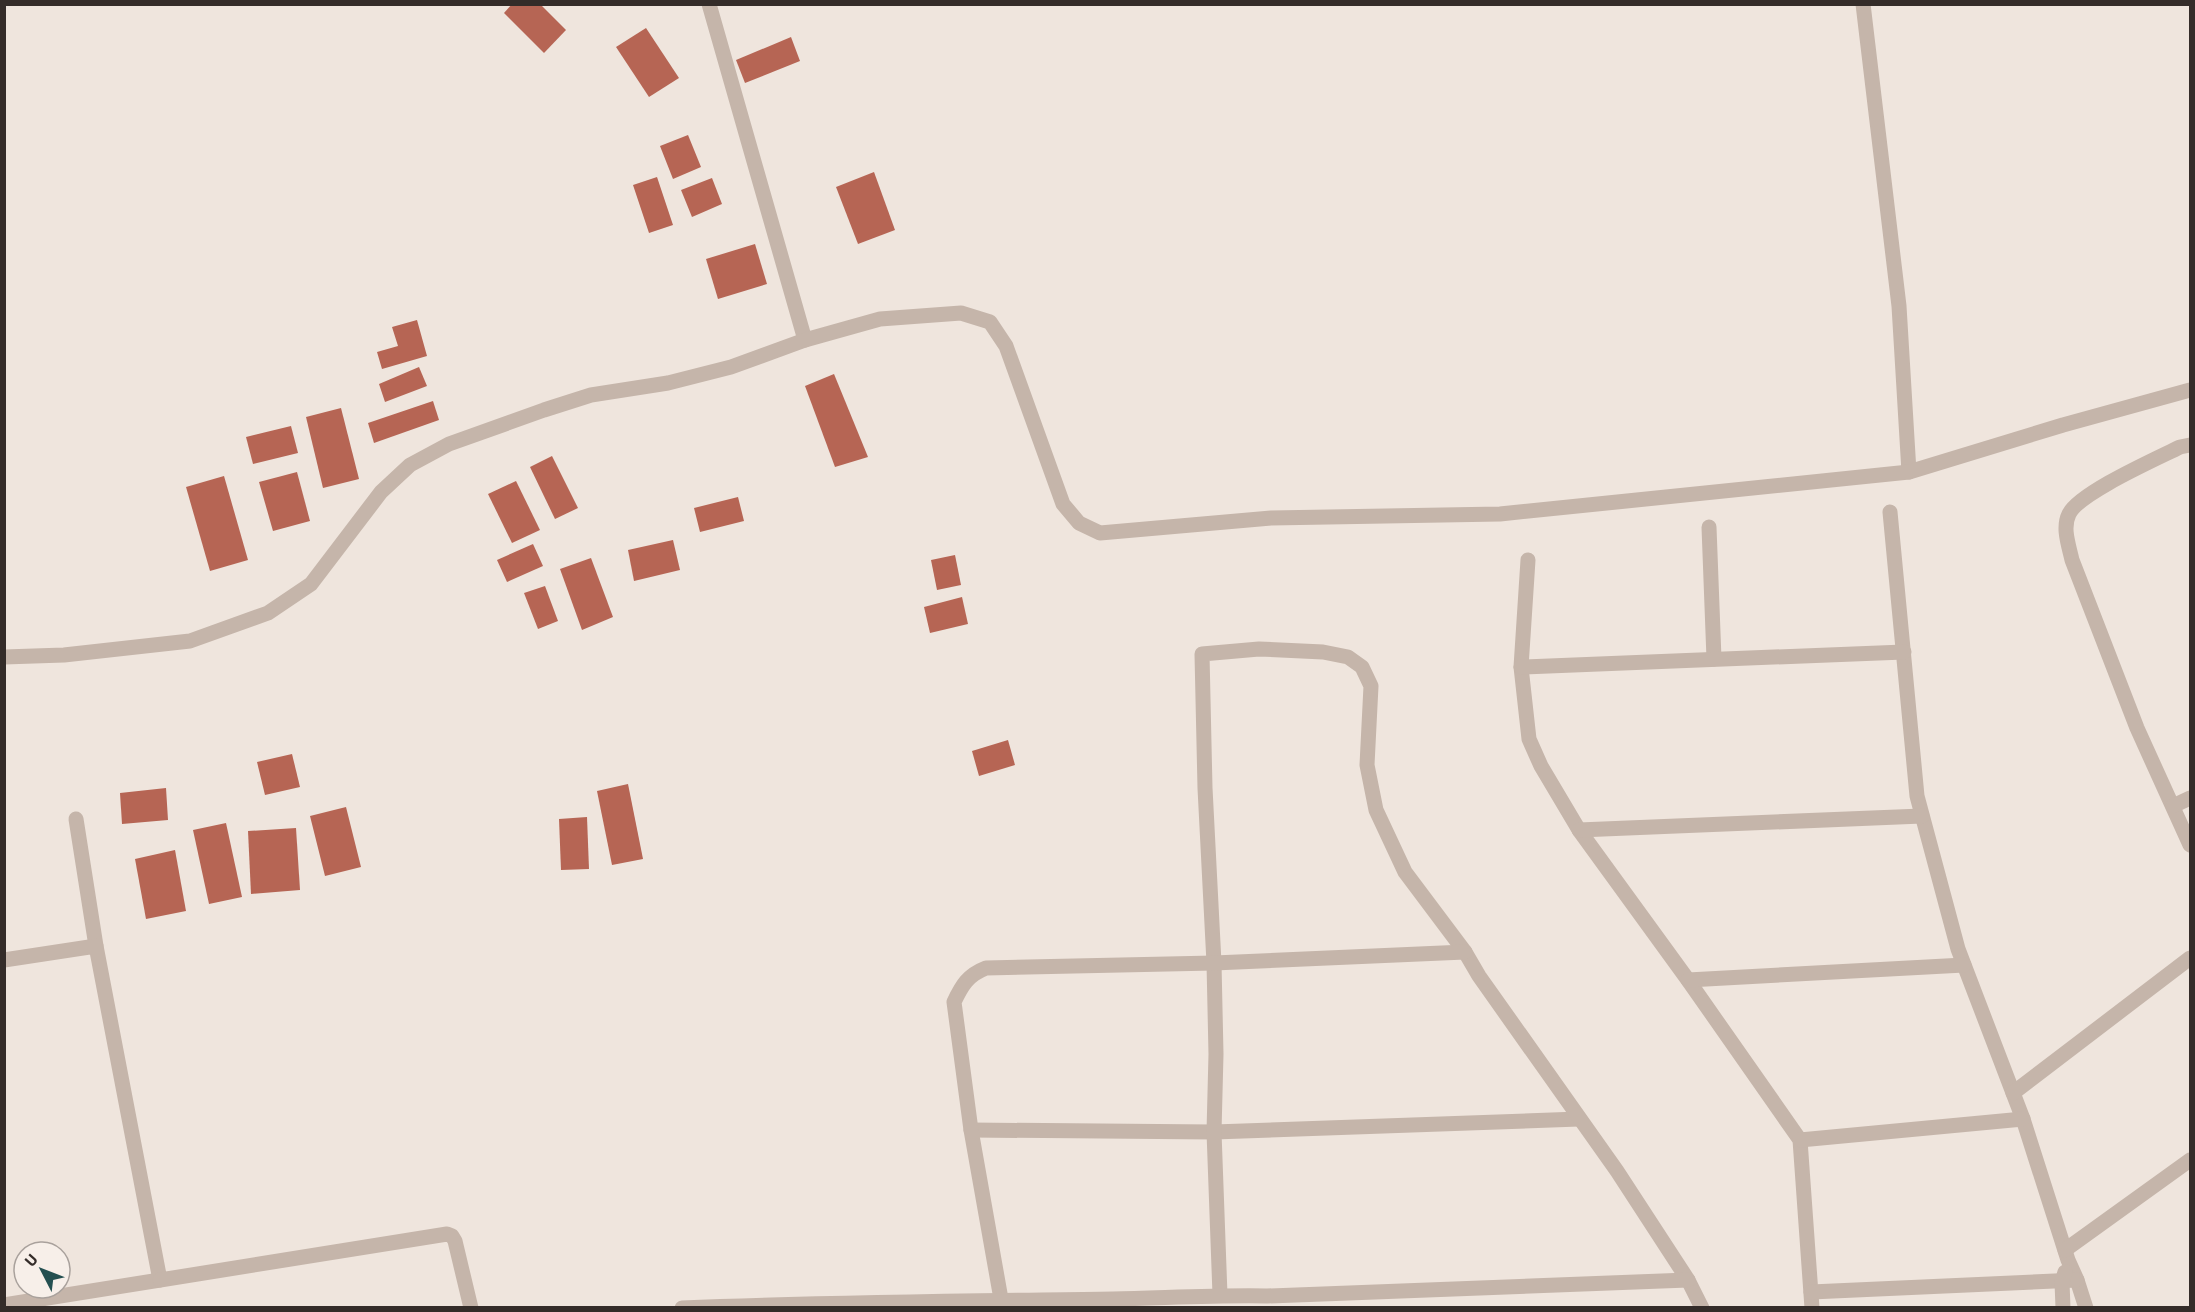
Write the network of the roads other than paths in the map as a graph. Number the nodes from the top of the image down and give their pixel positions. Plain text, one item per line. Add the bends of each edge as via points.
1 (709, 4) edge
2 (1863, 4) edge
3 (805, 340) junction
4 (2190, 390) edge
5 (2190, 445) edge
6 (1909, 472) junction
7 (1890, 512) dead end
8 (1709, 527) dead end
9 (1528, 560) dead end
10 (1904, 652) junction
11 (4, 657) edge
12 (1714, 660) junction
13 (1521, 667) junction
14 (2190, 798) edge
15 (2173, 806) junction
16 (1922, 816) junction
17 (76, 819) dead end
18 (1579, 830) junction
19 (2190, 845) edge
20 (96, 946) junction
21 (1465, 952) junction
22 (2190, 958) edge
23 (4, 960) edge
24 (1214, 963) junction
25 (1964, 965) junction
26 (1688, 980) junction
27 (2013, 1093) junction
28 (1579, 1119) junction
29 (2023, 1119) junction
30 (970, 1130) junction
31 (1214, 1132) junction
32 (1800, 1140) junction
33 (2190, 1160) edge
34 (2067, 1255) junction
35 (160, 1280) junction
36 (1688, 1280) junction
37 (2070, 1281) junction
38 (1220, 1295) junction
39 (1001, 1299) junction
40 (1812, 1300) edge
41 (1268, 1302) edge
42 (1114, 1303) edge
43 (4, 1305) edge
44 (471, 1308) edge
45 (682, 1308) edge
46 (1702, 1308) edge
47 (2063, 1308) edge
48 (2086, 1308) edge

1 - 3 street
2 - 6 street via 1899,306
3 - 6 street via 880,319 961,313 990,322 1006,346 1063,504 1079,523 1100,533 1271,518 1500,514
3 - 11 street via 731,368 591,395 449,444 410,465 381,492 310,584 268,613 190,641 64,655
4 - 6 street
5 - 15 street via 2077,503 2068,515 2066,534 2072,560 2137,728
7 - 10 street
8 - 12 street
9 - 13 street
10 - 12 street
10 - 16 street
12 - 13 street
13 - 18 street via 1529,739
14 - 15 street
15 - 19 street
16 - 18 street
16 - 25 street
17 - 20 street
18 - 26 street
20 - 23 street
20 - 35 street
21 - 24 street
21 - 24 street via 1405,872 1376,810 1367,765 1371,686 1362,667 1348,657 1323,652 1259,650 1202,654
21 - 28 street
22 - 27 street
24 - 30 street via 986,968 975,972 963,983 954,1002
24 - 31 street
25 - 26 street
25 - 27 street
26 - 32 street
27 - 29 street
28 - 31 street
28 - 36 street
29 - 32 street
29 - 34 street
30 - 31 street
30 - 39 street
31 - 38 street
32 - 40 street
33 - 34 street
34 - 37 street
35 - 43 street
35 - 44 street via 447,1234 455,1241
36 - 41 street
36 - 46 street
37 - 40 street
37 - 47 street
37 - 48 street
38 - 41 street
38 - 42 street
39 - 42 street
39 - 45 street

